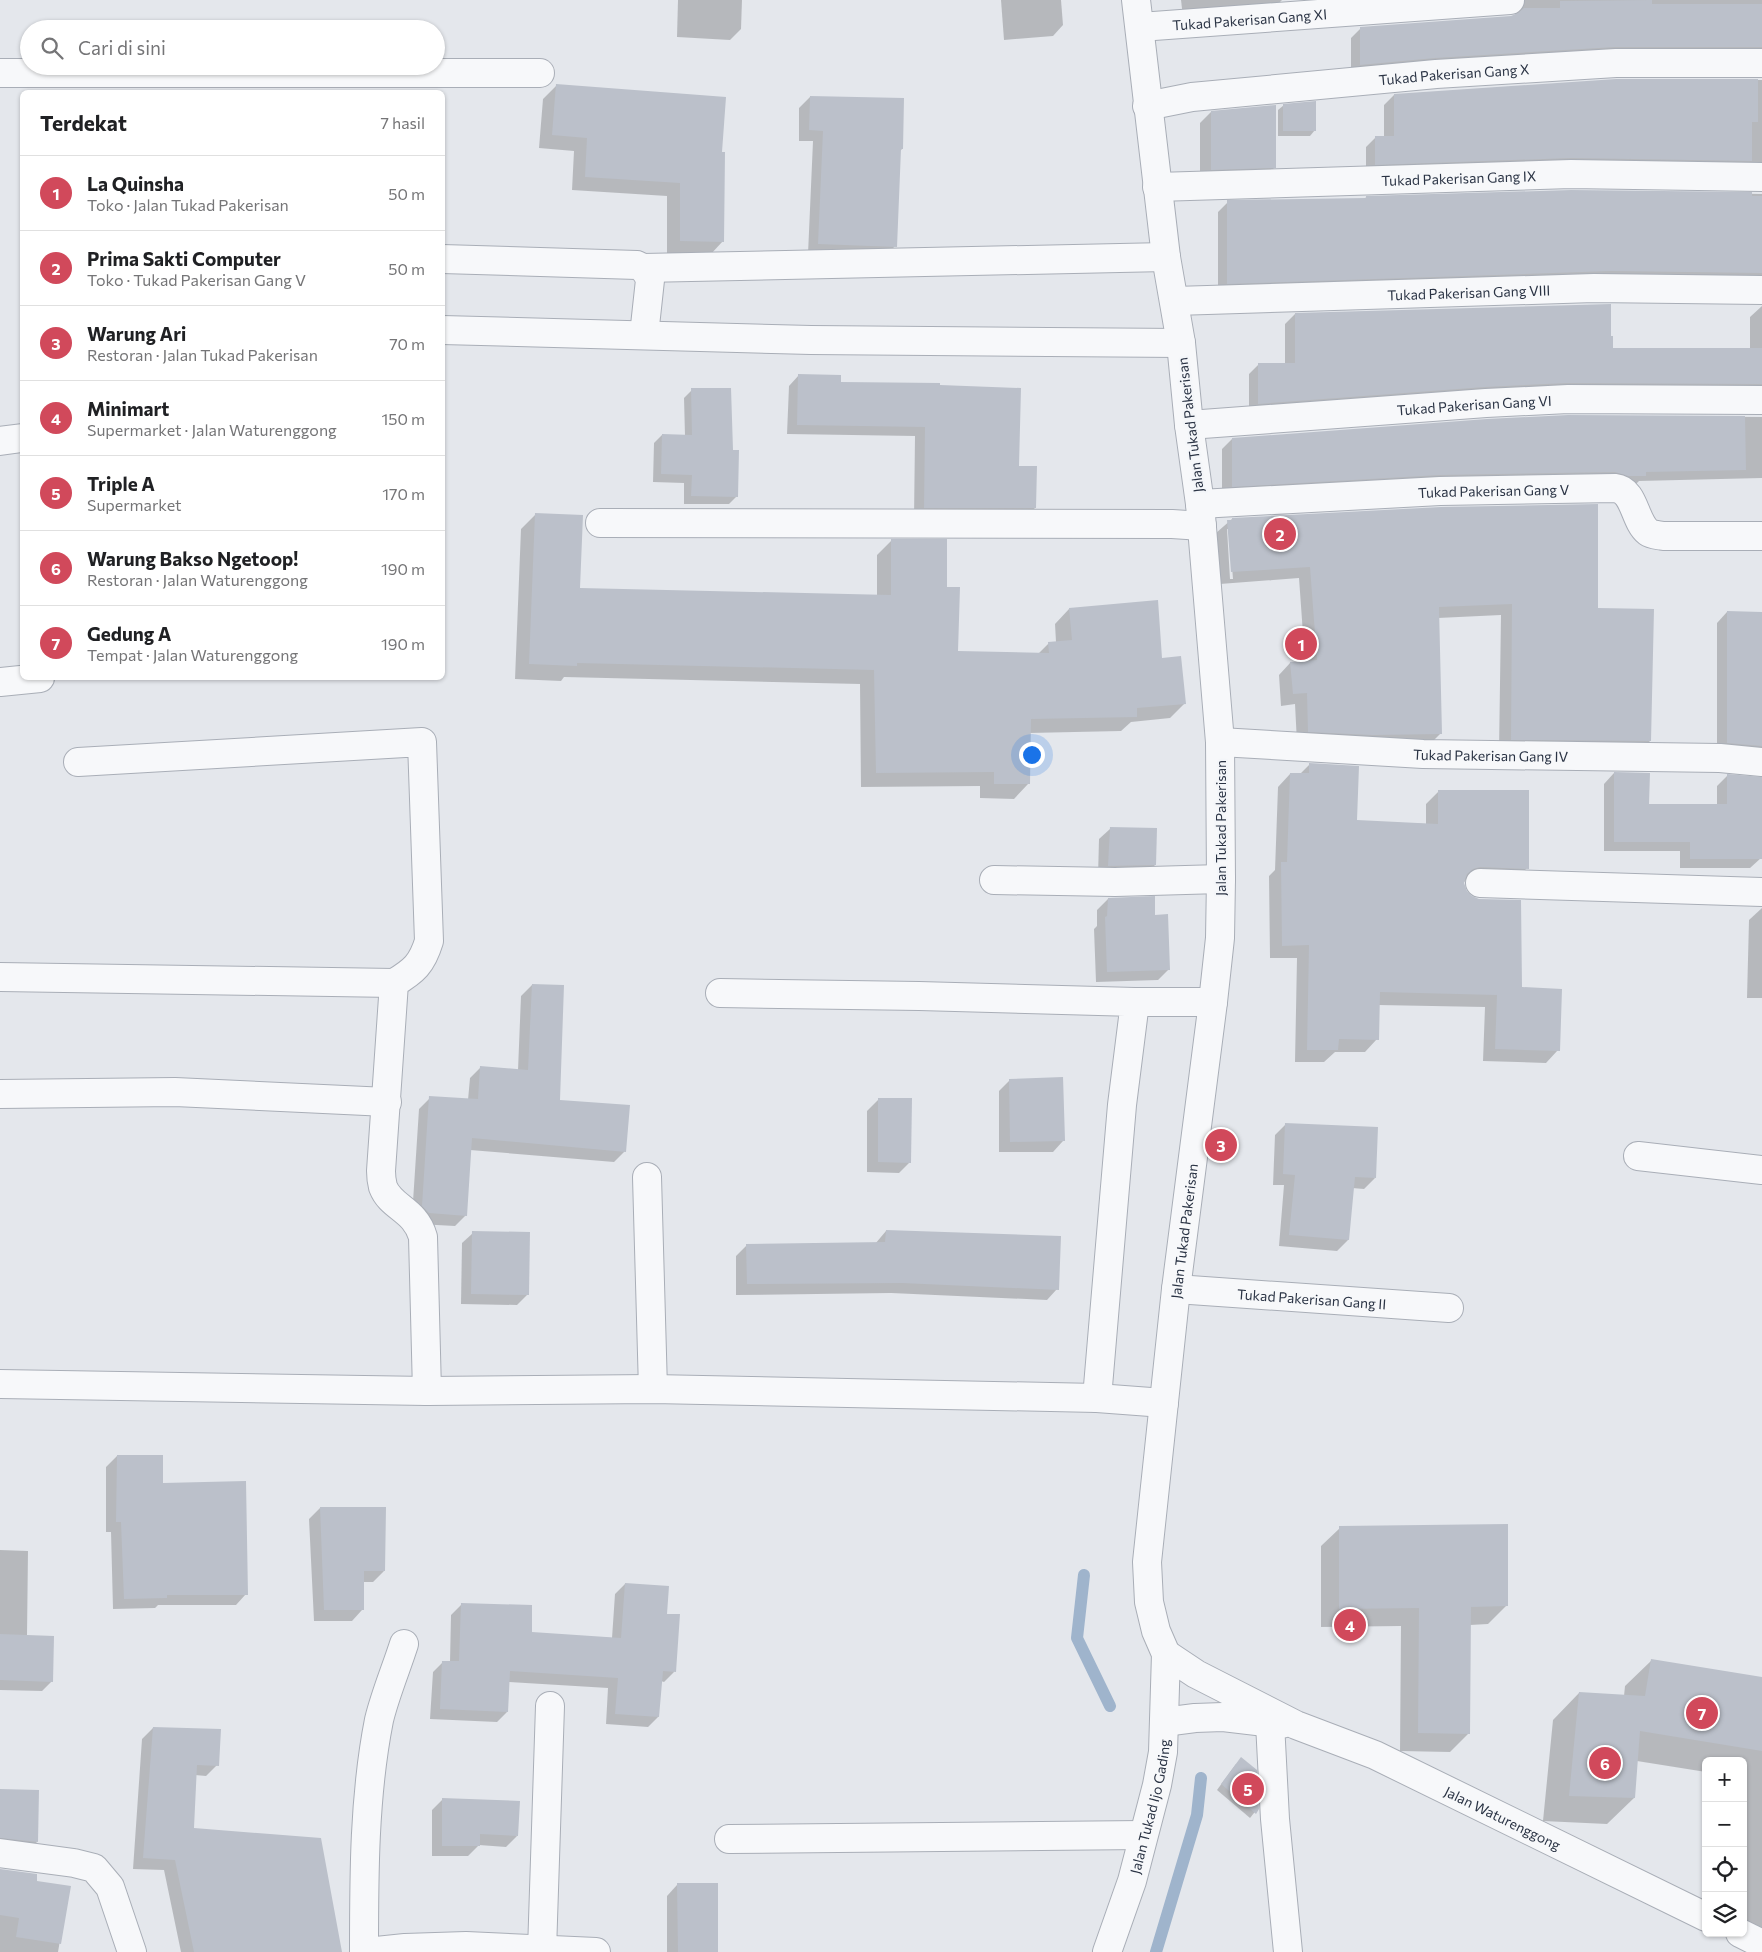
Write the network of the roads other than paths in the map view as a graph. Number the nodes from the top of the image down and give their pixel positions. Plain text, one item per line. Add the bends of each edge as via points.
1 (1136, 0) edge
2 (1510, 0) edge
3 (1140, 27) junction
4 (1762, 63) edge
5 (0, 73) edge
6 (20, 73) edge
7 (445, 73) edge
8 (540, 73) dead end
9 (1148, 106) junction
10 (1762, 177) edge
11 (1157, 187) junction
12 (1166, 257) junction
13 (445, 259) edge
14 (643, 268) junction
15 (1762, 290) edge
16 (1175, 300) junction
17 (445, 330) edge
18 (644, 335) junction
19 (1181, 344) junction
20 (1762, 400) edge
21 (1189, 425) junction
22 (20, 438) edge
23 (0, 441) edge
24 (1201, 515) junction
25 (600, 523) dead end
26 (1762, 536) edge
27 (20, 680) edge
28 (0, 682) edge
29 (1220, 742) junction
30 (78, 762) dead end
31 (1762, 762) edge
32 (1221, 879) junction
33 (994, 880) dead end
34 (1480, 883) dead end
35 (1762, 892) edge
36 (0, 977) edge
37 (394, 983) junction
38 (720, 993) dead end
39 (1135, 1002) junction
40 (1213, 1002) junction
41 (0, 1094) edge
42 (387, 1102) junction
43 (1638, 1156) dead end
44 (1762, 1170) edge
45 (647, 1177) dead end
46 (1176, 1289) junction
47 (1448, 1308) dead end
48 (0, 1384) edge
49 (652, 1389) junction
50 (427, 1391) junction
51 (1097, 1398) junction
52 (1164, 1403) junction
53 (404, 1644) dead end
54 (1166, 1654) junction
55 (550, 1706) dead end
56 (1164, 1722) junction
57 (1283, 1724) junction
58 (1143, 1835) junction
59 (729, 1839) dead end
60 (0, 1853) edge
61 (1702, 1915) edge
62 (1747, 1936) edge
63 (1762, 1944) edge
64 (466, 1949) edge
65 (542, 1951) edge
66 (132, 1952) edge
67 (366, 1952) edge
68 (596, 1952) edge
69 (1107, 1952) edge
70 (1288, 1952) edge

1 - 3 street, Jalan Tukad Pakerisan
2 - 3 street, Tukad Pakerisan Gang XI
3 - 9 street, Jalan Tukad Pakerisan
4 - 9 street, Tukad Pakerisan Gang X via 1616,63 1524,68 1192,97
5 - 6 street
7 - 8 street
9 - 11 street, Jalan Tukad Pakerisan
10 - 11 street, Tukad Pakerisan Gang IX via 1571,174
11 - 12 street, Jalan Tukad Pakerisan
12 - 14 street
12 - 16 street, Jalan Tukad Pakerisan
13 - 14 street via 637,265
14 - 18 street via 650,280
15 - 16 street, Tukad Pakerisan Gang VIII via 1594,288
16 - 19 street, Jalan Tukad Pakerisan
17 - 18 street
18 - 19 street
19 - 21 street, Jalan Tukad Pakerisan
20 - 21 street, Tukad Pakerisan Gang VI via 1568,399
21 - 24 street, Jalan Tukad Pakerisan
22 - 23 street
24 - 25 street, Tukad Pakerisan Gang V via 1172,524
24 - 26 street, Tukad Pakerisan Gang V via 1440,491 1615,488 1626,493 1643,526 1653,534
24 - 29 street, Jalan Tukad Pakerisan
27 - 28 street
29 - 31 street, Tukad Pakerisan Gang IV via 1423,754 1720,758
29 - 32 street, Jalan Tukad Pakerisan
30 - 37 street via 422,742 429,941 425,956 412,972
32 - 33 street via 1115,882
32 - 40 street, Jalan Tukad Pakerisan via 1220,938
34 - 35 street
36 - 37 street
37 - 42 street
38 - 39 street
39 - 40 street
39 - 51 street via 1122,1105
40 - 46 street, Jalan Tukad Pakerisan
41 - 42 street via 175,1092
42 - 50 street via 381,1171 383,1188 390,1199 414,1218 423,1237
43 - 44 street
45 - 49 street
46 - 47 street, Tukad Pakerisan Gang II
46 - 52 street, Jalan Tukad Pakerisan
48 - 50 street
49 - 50 street
49 - 51 street
51 - 52 street
52 - 54 street, Jalan Tukad Pakerisan via 1147,1562 1149,1602
53 - 67 street via 380,1718 371,1765 364,1881
54 - 56 street, Jalan Tukad Ijo Gading
54 - 57 street, Jalan Waturenggong
55 - 65 street
56 - 57 street, Jalan Waturenggong via 1223,1717
56 - 58 street, Jalan Tukad Ijo Gading via 1157,1785
57 - 61 street, Jalan Waturenggong via 1375,1755
57 - 70 street via 1275,1819
58 - 59 street
58 - 69 street, Jalan Tukad Ijo Gading via 1132,1881
60 - 66 street via 94,1868 110,1887
62 - 63 street
64 - 65 street
64 - 67 street via 405,1948
65 - 68 street

